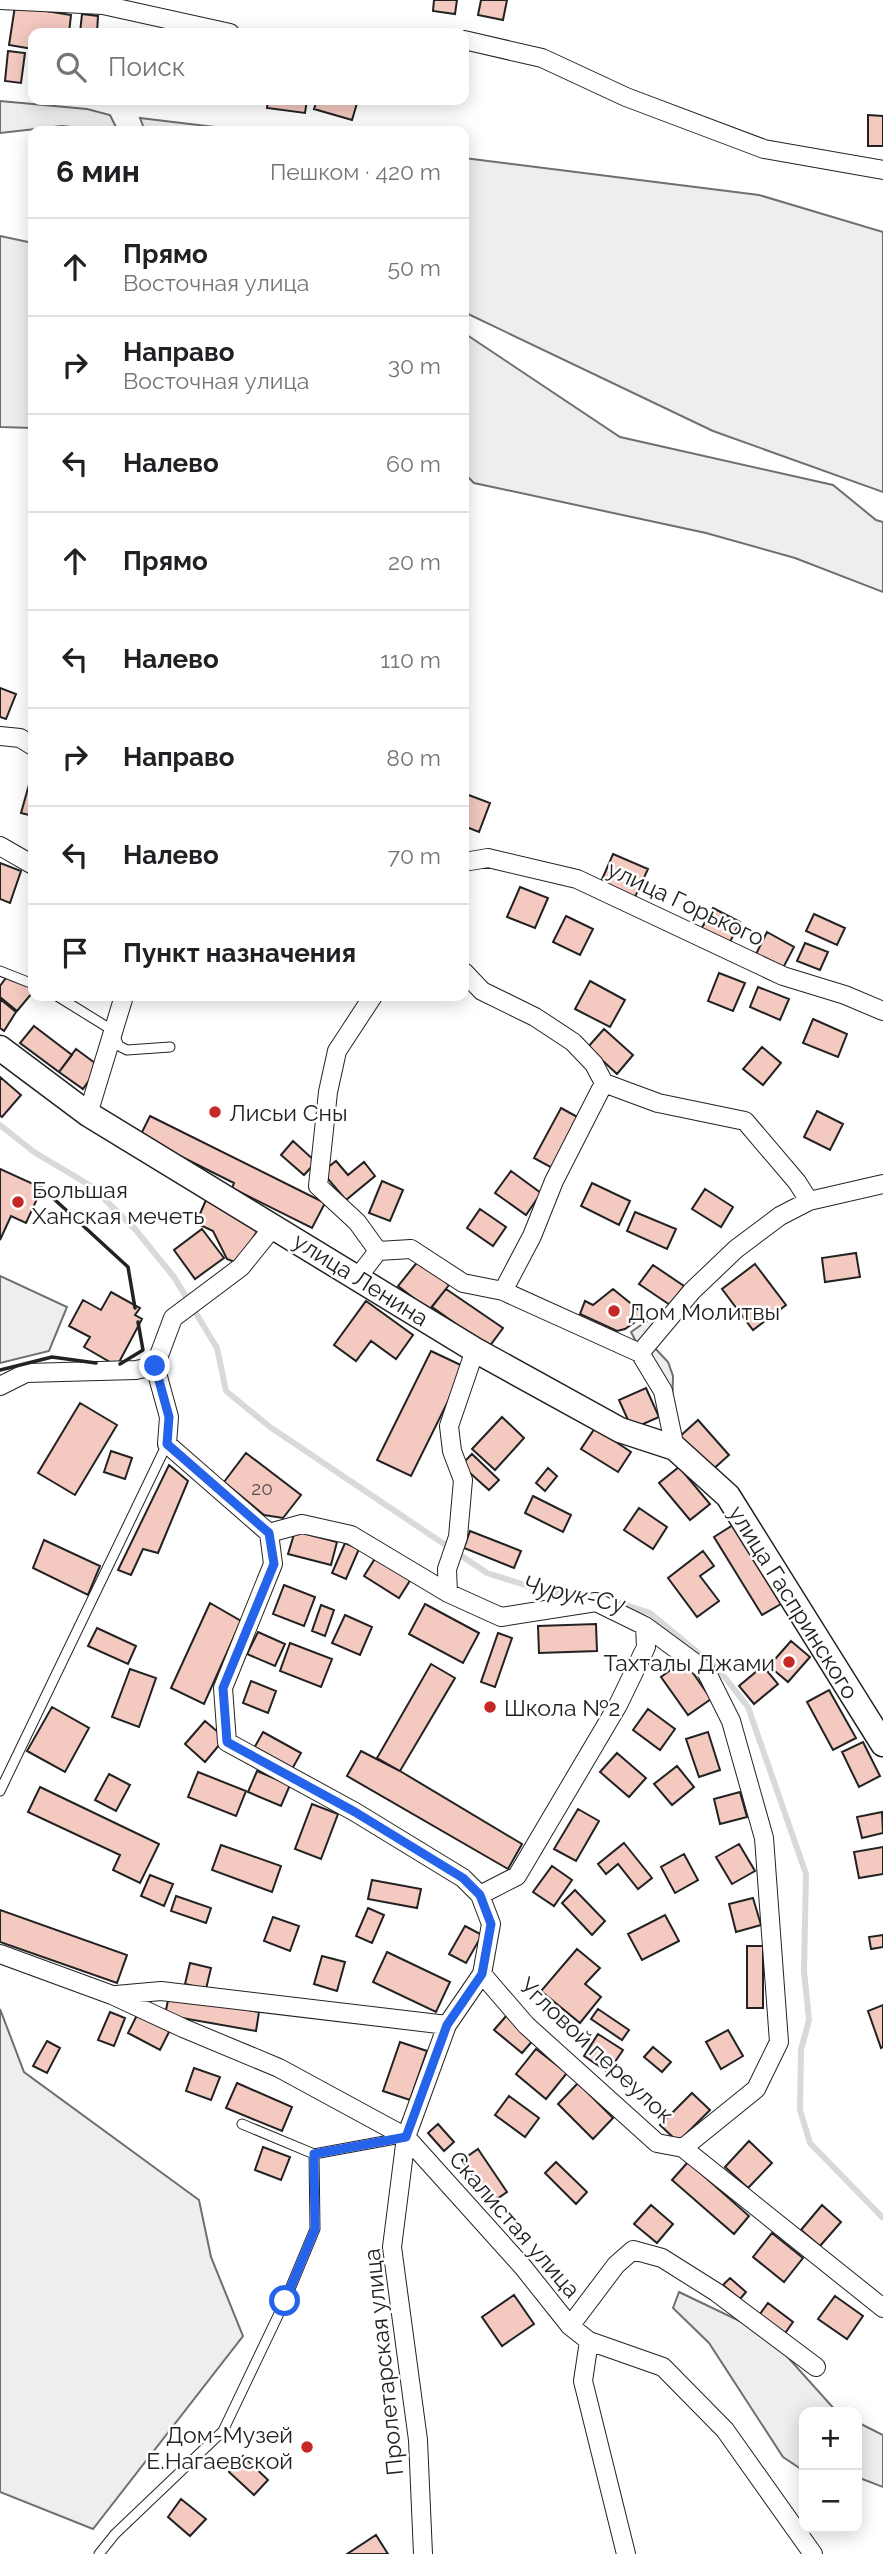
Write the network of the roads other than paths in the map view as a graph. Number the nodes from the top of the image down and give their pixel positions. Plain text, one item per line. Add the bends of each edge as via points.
1 (0, 0) edge
2 (207, 28) edge
3 (469, 41) edge
4 (883, 170) edge
5 (0, 736) edge
6 (28, 743) edge
7 (0, 846) edge
8 (469, 861) edge
9 (28, 862) edge
10 (0, 971) edge
11 (469, 977) edge
12 (28, 982) edge
13 (65, 1001) edge
14 (122, 1001) edge
15 (370, 1001) edge
16 (883, 1011) edge
17 (112, 1030) junction
18 (170, 1047) dead end
19 (0, 1048) edge
20 (604, 1083) junction
21 (88, 1114) junction
22 (883, 1184) edge
23 (809, 1200) junction
24 (274, 1226) junction
25 (378, 1251) junction
26 (358, 1278) junction
27 (503, 1291) junction
28 (475, 1350) junction
29 (640, 1353) junction
30 (155, 1366) junction
31 (0, 1386) edge
32 (167, 1444) junction
33 (675, 1448) junction
34 (727, 1496) joint
35 (269, 1533) junction
36 (448, 1593) junction
37 (645, 1626) junction
38 (883, 1744) edge
39 (0, 1791) edge
40 (480, 1895) junction
41 (0, 1954) edge
42 (482, 1974) junction
43 (112, 1995) junction
44 (447, 2025) junction
45 (242, 2124) dead end
46 (406, 2137) junction
47 (683, 2148) junction
48 (314, 2154) junction
49 (883, 2308) edge
50 (570, 2326) junction
51 (589, 2341) junction
52 (816, 2367) dead end
53 (99, 2554) edge
54 (424, 2554) edge
55 (626, 2554) edge
56 (813, 2554) edge

1 - 2 street via 103,5
3 - 4 street via 542,58 626,97 764,149
5 - 6 street
7 - 9 street
8 - 16 street, улица Горького via 488,858 577,878 783,976
10 - 12 lane
11 - 20 street via 482,991 573,1042
13 - 17 lane
14 - 17 street
15 - 25 street via 337,1051 317,1186 357,1222
17 - 18 lane via 119,1046 127,1050
17 - 21 street
19 - 21 main road, улица Ленина
20 - 23 street via 657,1103 746,1121
20 - 27 street
21 - 24 main road, улица Ленина
22 - 23 street
23 - 29 street via 736,1249 692,1291
24 - 26 main road, улица Ленина
24 - 30 street via 241,1267 173,1318
25 - 26 street
25 - 27 street via 411,1250 463,1283
26 - 28 main road, улица Ленина
27 - 29 street
28 - 33 main road, улица Ленина via 620,1430
28 - 36 street via 449,1426 463,1480 458,1537 447,1569
29 - 33 street via 663,1391
30 - 31 street via 26,1373
30 - 32 street via 169,1417
32 - 35 street
32 - 39 lane
33 - 34 main road, улица Ленина
34 - 38 main road, улица Гаспринского
35 - 36 street via 302,1524 351,1535
35 - 40 street via 274,1564 223,1688 227,1742 355,1812 463,1878
36 - 37 street via 501,1617 596,1602
37 - 40 street via 646,1647 618,1705 517,1876
37 - 47 street via 706,1671 731,1721 764,1838 779,2042 756,2089
40 - 42 street via 491,1924
41 - 43 street
42 - 44 street, Пролетарская улица
42 - 47 street, Угловой переулок via 526,2025 657,2143
43 - 44 street via 162,1991
43 - 46 street, Скалистая улица via 279,2068
44 - 46 street, Пролетарская улица
45 - 48 lane
46 - 48 lane
46 - 50 street, Скалистая улица
46 - 54 street, Пролетарская улица via 392,2247 418,2440
47 - 49 street, Угловой переулок
48 - 53 lane via 315,2229 223,2431
50 - 51 street, Скалистая улица
50 - 52 street via 616,2265 633,2250 662,2258 716,2292
51 - 55 street via 583,2381
51 - 56 street, Скалистая улица via 663,2367 725,2430

